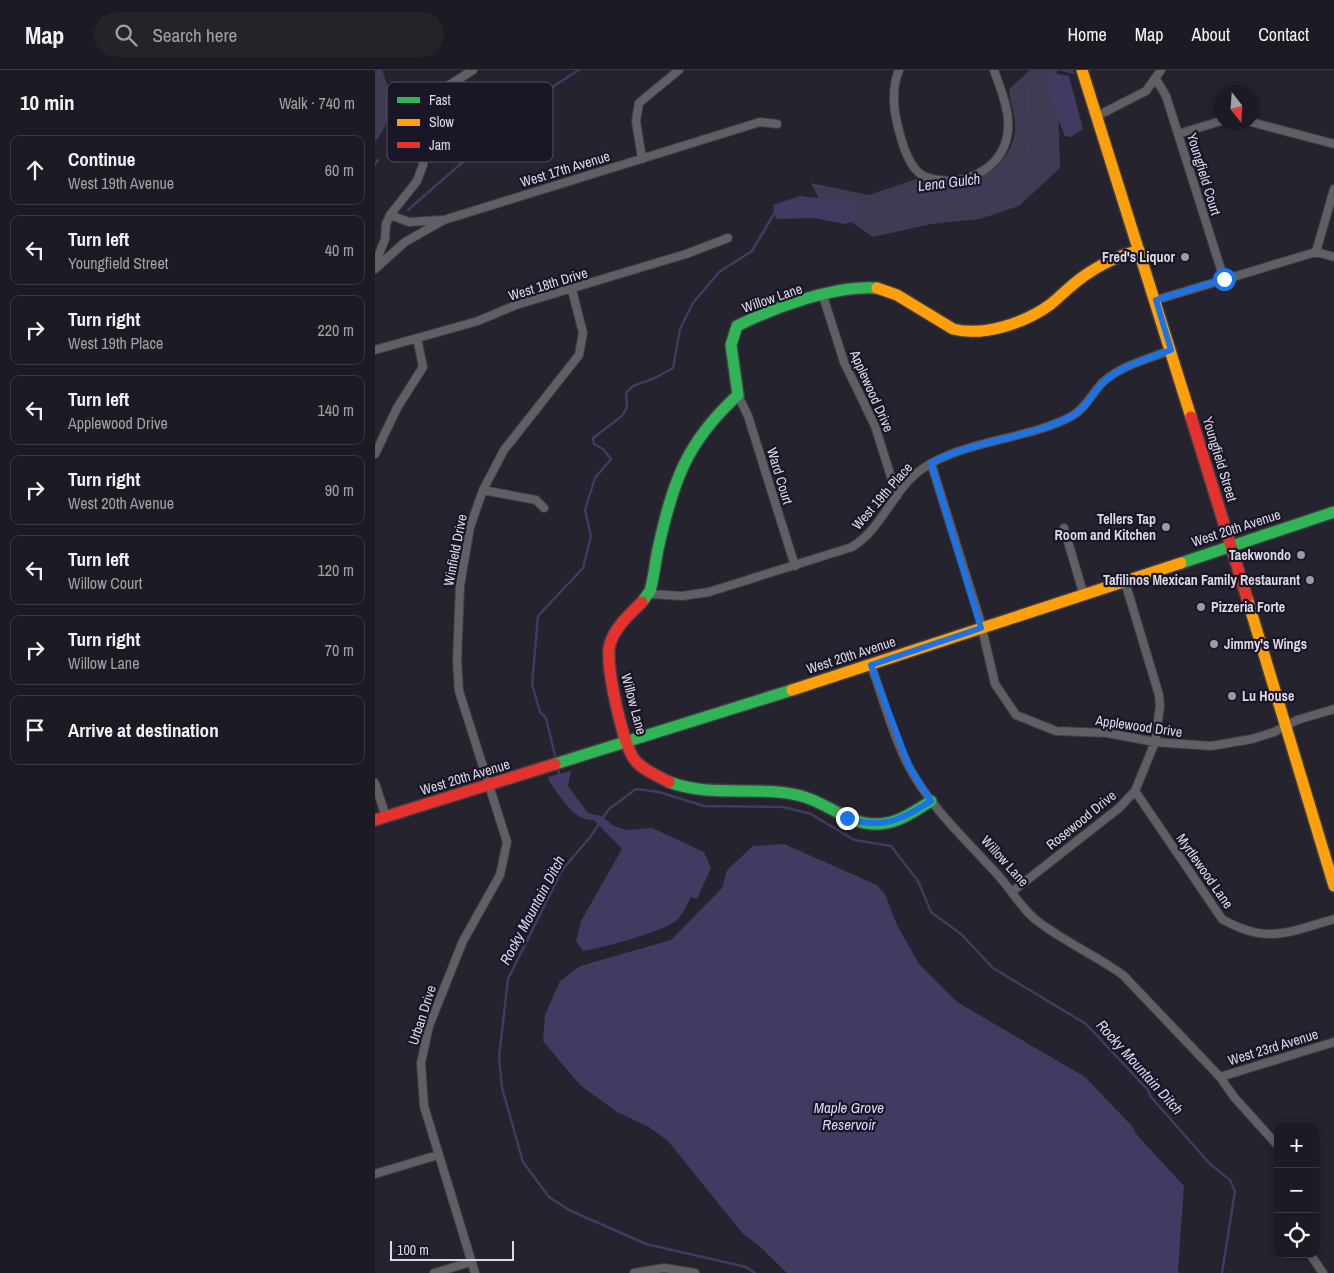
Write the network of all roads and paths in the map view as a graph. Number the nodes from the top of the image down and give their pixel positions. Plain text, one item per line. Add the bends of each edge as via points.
1 (473, 70) edge
2 (679, 70) edge
3 (899, 70) edge
4 (995, 70) edge
5 (1082, 70) edge
6 (1161, 70) edge
7 (1156, 79) junction
8 (454, 82) edge
9 (1097, 116) junction
10 (1214, 123) edge
11 (777, 124) dead end
12 (1259, 124) edge
13 (1178, 134) junction
14 (1334, 144) edge
15 (642, 159) junction
16 (423, 162) edge
17 (1334, 189) edge
18 (390, 215) junction
19 (444, 220) junction
20 (728, 238) dead end
21 (1139, 250) junction
22 (1316, 252) junction
23 (1334, 257) edge
24 (375, 264) edge
25 (375, 269) edge
26 (1224, 279) junction
27 (572, 290) junction
28 (823, 296) junction
29 (1156, 300) junction
30 (417, 338) junction
31 (375, 350) edge
32 (1171, 350) junction
33 (737, 395) junction
34 (375, 454) edge
35 (931, 463) junction
36 (483, 490) junction
37 (897, 496) junction
38 (544, 508) dead end
39 (1334, 512) edge
40 (1064, 528) dead end
41 (1231, 546) junction
42 (795, 566) junction
43 (1125, 582) junction
44 (650, 594) junction
45 (1083, 596) junction
46 (981, 628) junction
47 (871, 665) junction
48 (1334, 709) edge
49 (1285, 725) junction
50 (628, 741) junction
51 (1155, 742) junction
52 (375, 783) edge
53 (490, 784) junction
54 (1135, 791) junction
55 (931, 801) junction
56 (380, 818) edge
57 (1334, 886) edge
58 (1013, 891) junction
59 (1334, 919) edge
60 (1334, 1042) edge
61 (1220, 1077) junction
62 (1274, 1142) edge
63 (438, 1155) junction
64 (375, 1174) edge
65 (1313, 1258) edge
66 (471, 1262) junction
67 (434, 1273) edge
68 (475, 1273) edge
69 (634, 1273) edge
70 (695, 1273) edge
71 (1323, 1273) edge

1 - 8 street
2 - 15 street via 639,104 636,121
3 - 4 street via 893,101 906,152 918,172 947,181 973,177 995,161 1001,152 1008,128
5 - 9 street, Youngfield Street
6 - 7 street
7 - 9 street via 1146,91
7 - 13 street, Youngfield Court via 1166,96
9 - 21 street, Youngfield Street
10 - 13 street
11 - 15 street, West 17th Avenue via 760,122
12 - 14 street
13 - 26 street, Youngfield Court
15 - 19 street, West 17th Avenue
16 - 18 street via 417,181
17 - 22 street
18 - 19 street via 409,222
18 - 24 street
19 - 25 street, West 17th Avenue via 405,242
20 - 27 street, West 18th Drive
21 - 28 street, Willow Lane via 1094,269 1034,314 983,331 964,332 944,326 898,296 880,289 859,288
21 - 29 street, Youngfield Street
22 - 23 street
22 - 26 street
26 - 29 street
27 - 30 street, West 18th Drive
27 - 36 street, Winfield Drive via 583,333 579,355 504,450
28 - 33 street, Willow Lane via 749,319 737,326 731,345
28 - 37 street, Applewood Drive via 844,362 875,426
29 - 32 street, Youngfield Street
30 - 31 street, West 18th Drive
30 - 34 street via 423,367 397,408
32 - 35 street, West 19th Place via 1112,375 1073,416
32 - 41 street, Youngfield Street
33 - 42 street, Ward Court via 747,416
33 - 44 street, Willow Lane via 699,436 676,478
35 - 37 street, West 19th Place via 914,475
35 - 46 street, Applewood Drive
36 - 38 street via 536,500
36 - 53 street, Winfield Drive via 470,527 460,586 457,661 459,691
37 - 42 street, West 19th Place via 870,534 857,544
39 - 41 street, West 20th Avenue
40 - 45 street
41 - 43 street, West 20th Avenue
41 - 49 street, Youngfield Street
42 - 44 street, West 19th Place via 696,595
43 - 45 street, West 20th Avenue
43 - 51 street, Rosewood Drive via 1159,695
44 - 50 street, Willow Lane via 616,632 609,648 609,668
45 - 46 street, West 20th Avenue
46 - 47 street, West 20th Avenue
46 - 51 street, Applewood Drive via 995,684 1016,715 1056,731 1107,733
47 - 50 street, West 20th Avenue
47 - 55 street via 906,760
48 - 49 street, Applewood Drive
49 - 51 street, Applewood Drive via 1252,739 1216,746
49 - 57 street, Youngfield Street
50 - 53 street, West 20th Avenue
50 - 55 street, Willow Lane via 634,759 662,779 695,790 790,794 815,801 863,824 897,820
51 - 54 street, Rosewood Drive
52 - 56 street
53 - 56 street, West 20th Avenue
53 - 63 street, Urban Drive via 507,842 500,875 463,941 429,1026 421,1063 424,1106
54 - 58 street, Rosewood Drive via 1119,808
54 - 59 street, Myrtlewood Lane via 1222,919 1237,928 1266,936
55 - 58 street, Willow Lane
58 - 61 street, Willow Lane via 1040,923 1123,974
60 - 61 street, West 23rd Avenue
61 - 62 street, Willow Lane
63 - 64 street
63 - 66 street, Urban Drive
65 - 71 street
66 - 67 street
66 - 68 street, Urban Drive
69 - 70 street via 664,1268

